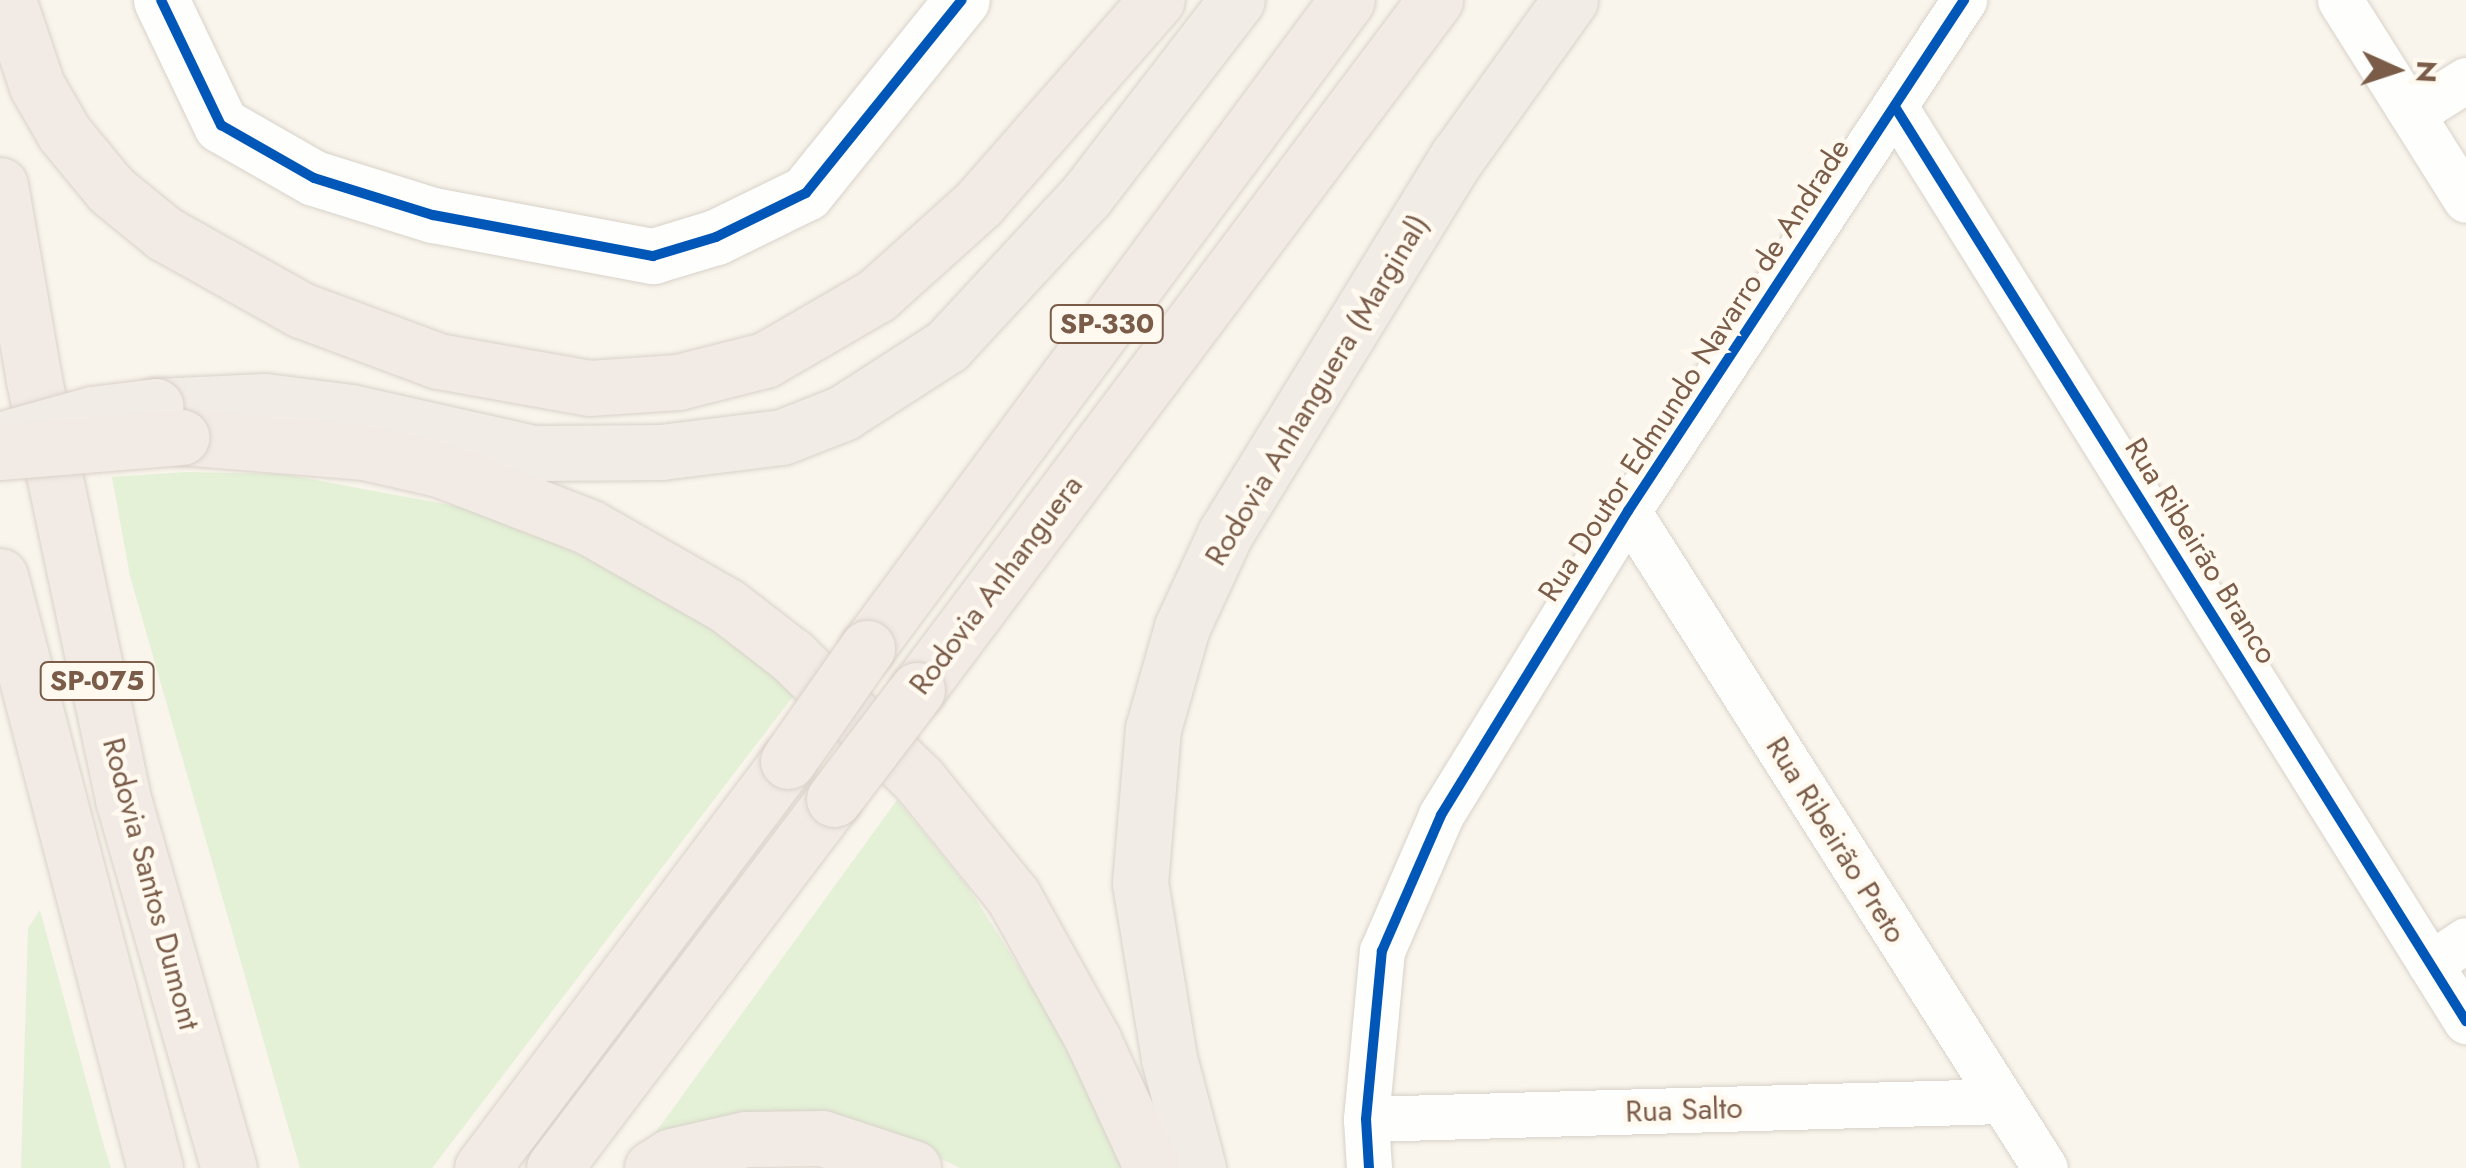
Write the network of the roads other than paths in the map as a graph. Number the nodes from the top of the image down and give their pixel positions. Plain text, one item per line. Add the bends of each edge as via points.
1 (8, 0) edge
2 (161, 0) edge
3 (962, 0) edge
4 (1157, 0) edge
5 (1237, 0) edge
6 (1347, 0) edge
7 (1435, 0) edge
8 (1469, 0) edge
9 (1570, 0) edge
10 (1964, 0) edge
11 (2340, 0) edge
12 (2466, 80) edge
13 (1895, 107) junction
14 (2412, 114) junction
15 (0, 185) edge
16 (2466, 200) edge
17 (1274, 218) junction
18 (168, 422) junction
19 (0, 440) edge
20 (0, 452) edge
21 (1628, 511) junction
22 (0, 576) edge
23 (2448, 952) edge
24 (2466, 1020) edge
25 (2002, 1101) junction
26 (1366, 1119) junction
27 (155, 1168) edge
28 (228, 1168) edge
29 (482, 1168) edge
30 (554, 1168) edge
31 (652, 1168) edge
32 (913, 1168) edge
33 (1152, 1168) edge
34 (1198, 1168) edge
35 (1369, 1168) edge
36 (2044, 1168) edge

1 - 4 highway via 37,86 64,133 111,190 165,234 301,310 438,361 589,388 678,382 765,360 878,296 979,204
2 - 3 street via 221,125 314,178 433,215 653,256 716,236 806,193
5 - 18 highway via 1086,196 948,346 843,413 782,438 645,452 534,453 445,430 300,406
6 - 29 highway, SP-330, bridge
7 - 17 highway, Rodovia Anhanguera / SP-330
8 - 17 highway
9 - 34 highway, Rodovia Anhanguera (Marginal) via 1448,172 1225,534 1182,626 1153,730 1140,883 1169,1058
10 - 13 street, Rua Doutor Edmundo Navarro de Andrade
11 - 14 street
12 - 14 street
13 - 21 street, Rua Doutor Edmundo Navarro de Andrade
13 - 23 street, Rua Ribeirão Branco
14 - 16 street
15 - 28 highway, Rodovia Santos Dumont / SP-075 via 34,380 123,798
17 - 30 highway, Rodovia Anhanguera / SP-330, bridge
18 - 19 highway, bridge via 92,414
18 - 20 highway, bridge
18 - 33 highway via 439,469 589,527 726,605 792,656 920,780 992,869 1093,1040
21 - 25 street, Rua Ribeirão Preto
21 - 26 street, Rua Doutor Edmundo Navarro de Andrade via 1433,832 1382,951
22 - 27 highway, SP-075
23 - 24 street, Rua Ribeirão Branco
25 - 26 street, Rua Salto
25 - 36 street, Rua Ribeirão Preto
26 - 35 street, Rua Doutor Edmundo Navarro de Andrade
31 - 32 highway via 671,1156 746,1138 822,1138

